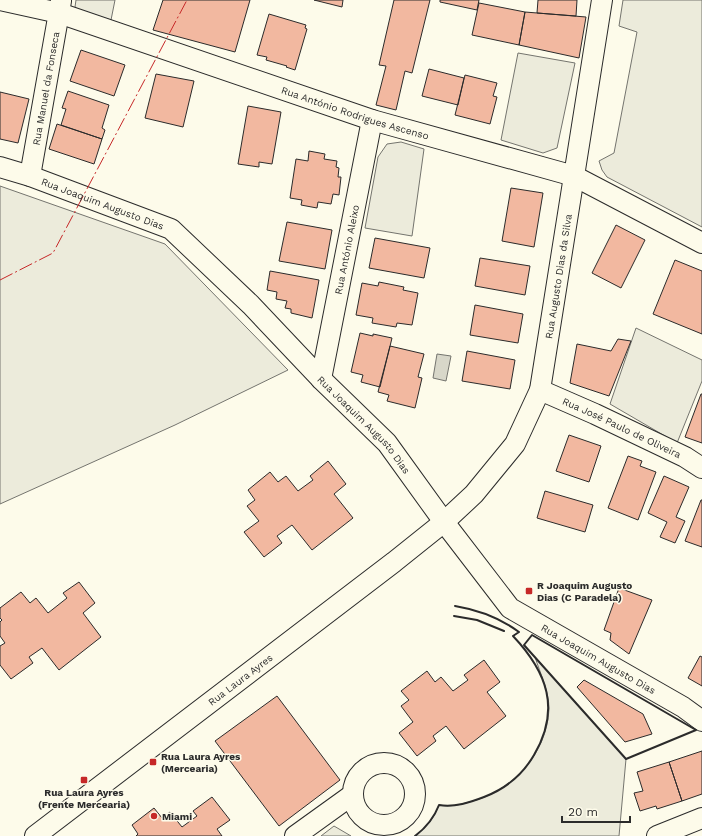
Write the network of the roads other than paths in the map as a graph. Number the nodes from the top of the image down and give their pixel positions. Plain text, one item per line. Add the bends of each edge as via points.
1 (0, 0) edge
2 (602, 0) edge
3 (60, 6) edge
4 (372, 120) junction
5 (0, 167) edge
6 (30, 176) junction
7 (574, 176) junction
8 (702, 243) edge
9 (321, 379) junction
10 (540, 390) junction
11 (702, 468) edge
12 (444, 522) junction
13 (702, 721) edge
14 (352, 795) dead end
15 (702, 818) edge
16 (35, 836) edge
17 (295, 836) edge
18 (657, 836) edge

1 - 3 street, Rua António Rodrigues Ascenso
2 - 7 street, Rua Augusto Dias da Silva
3 - 4 street, Rua António Rodrigues Ascenso
3 - 6 street, Rua Manuel da Fonseca
4 - 7 street, Rua António Rodrigues Ascenso
4 - 9 street, Rua António Aleixo
5 - 6 street, Rua Joaquim Augusto Dias
6 - 9 street, Rua Joaquim Augusto Dias via 171,229 251,305
7 - 8 street, Rua António Rodrigues Ascenso
7 - 10 street, Rua Augusto Dias da Silva
9 - 12 street, Rua Joaquim Augusto Dias via 387,443
10 - 11 street, Rua José Paulo de Oliveira via 685,457
10 - 12 street, Rua Augusto Dias da Silva via 515,444 474,494
12 - 13 street, Rua Joaquim Augusto Dias via 510,608 683,707
12 - 16 street, Rua Laura Ayres
14 - 17 street
15 - 18 street

